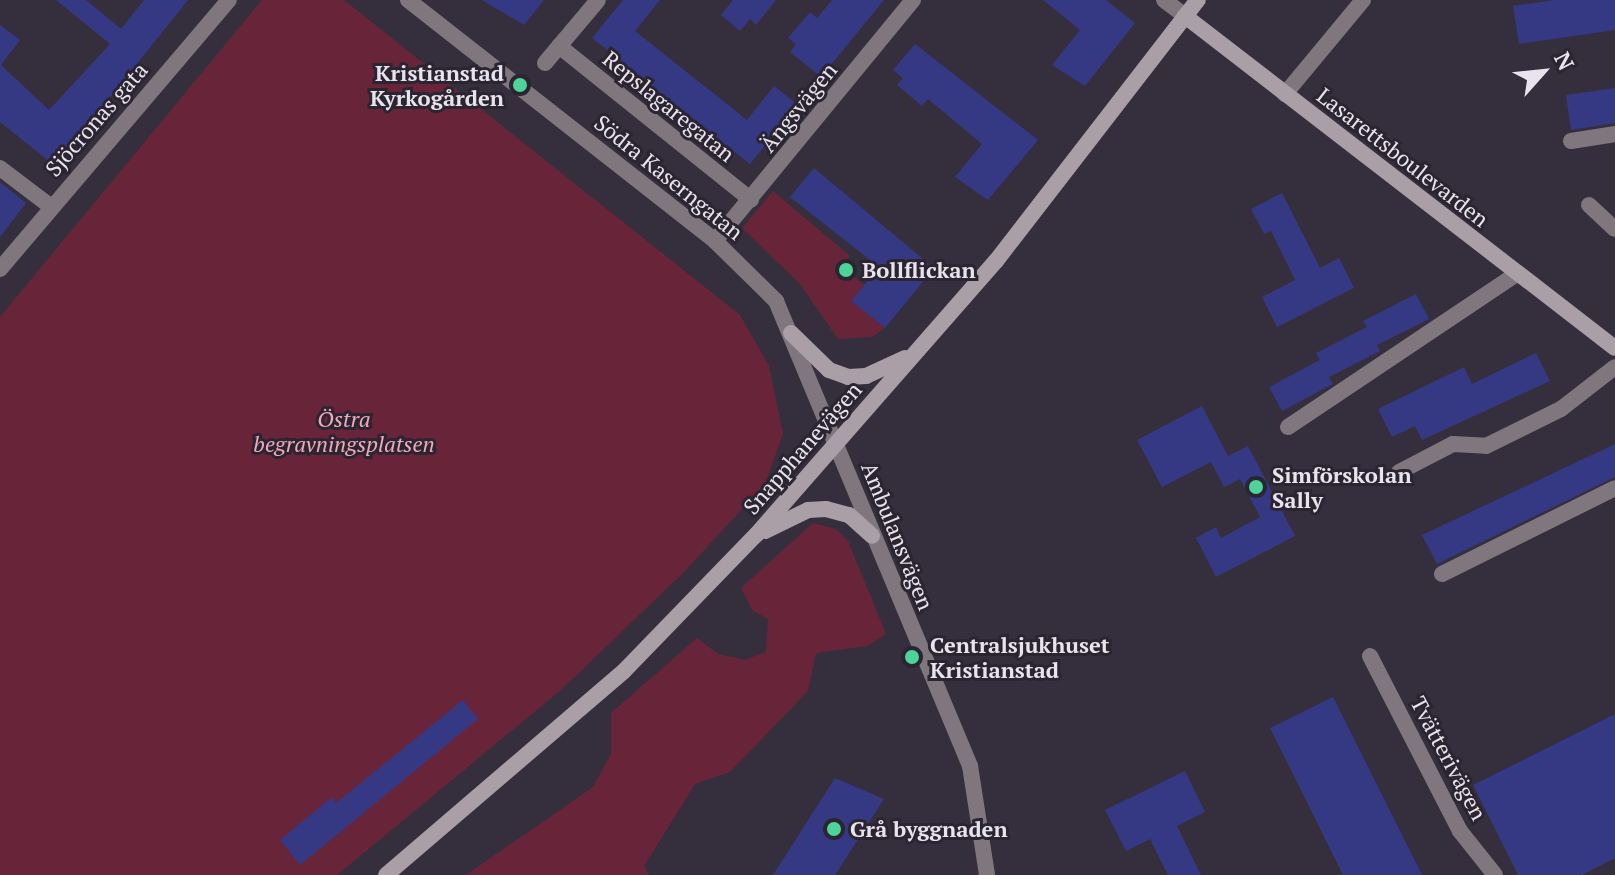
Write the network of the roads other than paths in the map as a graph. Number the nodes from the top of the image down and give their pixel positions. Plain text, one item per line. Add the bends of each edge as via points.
1 (229, 0) edge
2 (408, 0) edge
3 (598, 0) edge
4 (913, 0) edge
5 (1164, 0) edge
6 (1198, 0) edge
7 (1363, 0) edge
8 (1185, 16) junction
9 (559, 46) junction
10 (545, 63) dead end
11 (1285, 94) junction
12 (1615, 134) edge
13 (1571, 141) dead end
14 (0, 168) edge
15 (751, 200) junction
16 (1589, 205) dead end
17 (50, 206) junction
18 (1615, 229) edge
19 (715, 241) junction
20 (0, 269) edge
21 (1518, 273) junction
22 (791, 333) junction
23 (1615, 348) edge
24 (914, 354) junction
25 (1615, 367) edge
26 (1288, 427) dead end
27 (837, 442) junction
28 (1399, 472) dead end
29 (1615, 488) edge
30 (756, 535) junction
31 (872, 536) junction
32 (1442, 574) dead end
33 (1370, 656) dead end
34 (386, 875) edge
35 (987, 875) edge
36 (1495, 875) edge

1 - 17 street, Sjöcronas gata
2 - 19 street, Södra Kaserngatan
3 - 9 street
4 - 15 street, Ängsvägen
5 - 8 street, Lasarettsboulevarden
6 - 8 main road, Snapphanevägen
7 - 11 street
8 - 11 main road, Lasarettsboulevarden
8 - 24 main road, Snapphanevägen via 996,261
9 - 10 street
9 - 15 street, Repslagaregatan
11 - 21 main road, Lasarettsboulevarden
12 - 13 street
14 - 17 street
15 - 19 street, Ängsvägen
16 - 18 street
17 - 20 street, Sjöcronas gata
19 - 22 street, Södra Kaserngatan via 776,301
21 - 23 main road, Lasarettsboulevarden
21 - 26 street
22 - 24 main road via 829,370 848,377 878,372
22 - 27 street, Södra Kaserngatan
24 - 27 main road, Snapphanevägen
25 - 28 street via 1561,409 1486,446 1453,444
27 - 30 main road, Snapphanevägen
27 - 31 street, Ambulansvägen
29 - 32 street
30 - 31 main road via 808,510 826,509 849,515
30 - 34 main road, Snapphanevägen via 624,671
31 - 35 street, Ambulansvägen via 970,766
33 - 36 street, Tvätterivägen via 1460,831

